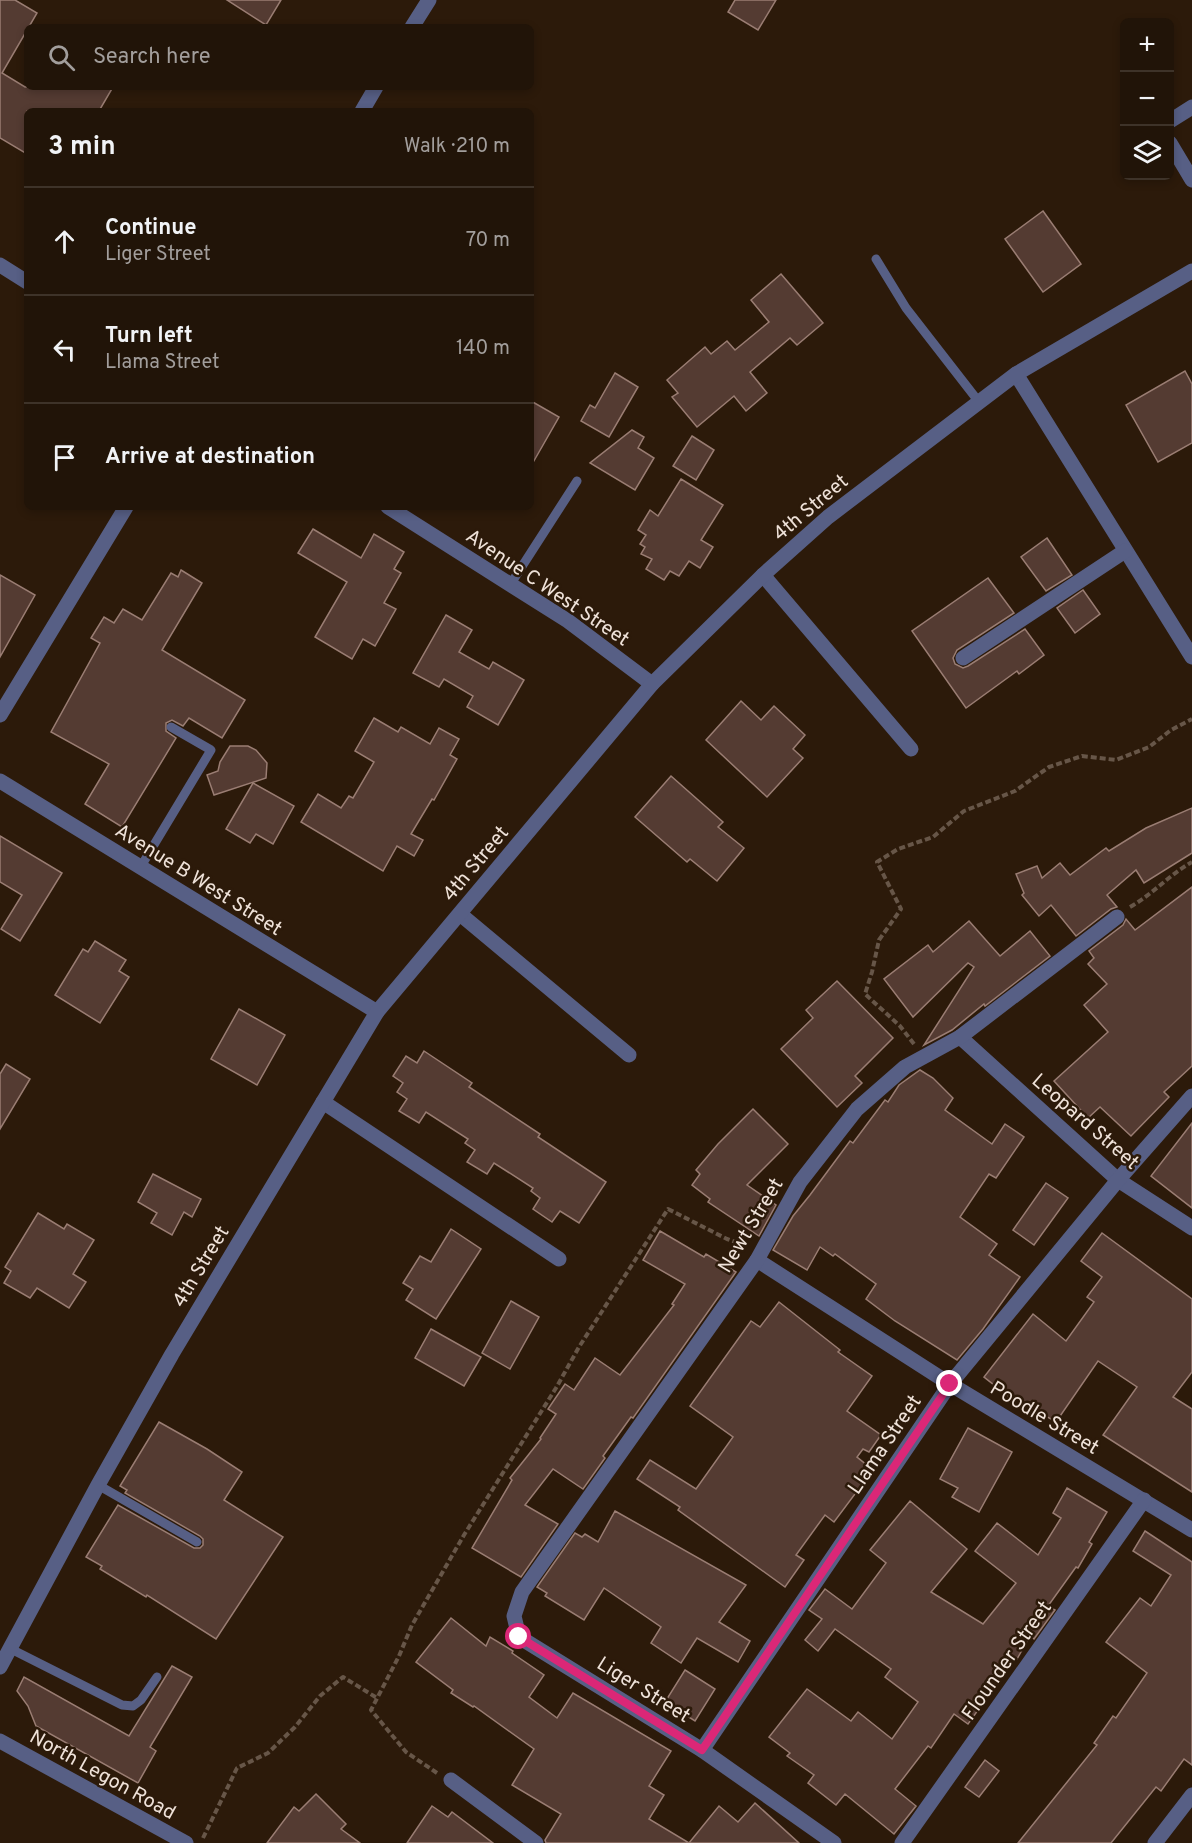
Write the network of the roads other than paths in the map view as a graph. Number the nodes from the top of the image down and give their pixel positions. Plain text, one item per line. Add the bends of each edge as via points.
1 (429, 0) edge
2 (414, 24) edge
3 (374, 90) edge
4 (1192, 107) edge
5 (364, 108) edge
6 (1174, 118) edge
7 (1174, 150) edge
8 (1192, 180) edge
9 (876, 259) dead end
10 (0, 265) edge
11 (1192, 271) edge
12 (24, 280) edge
13 (1016, 374) junction
14 (979, 402) junction
15 (577, 481) dead end
16 (124, 510) edge
17 (393, 510) edge
18 (1125, 551) junction
19 (763, 575) junction
20 (510, 585) junction
21 (1192, 657) edge
22 (963, 658) dead end
23 (652, 684) junction
24 (0, 715) edge
25 (171, 727) dead end
26 (911, 748) dead end
27 (0, 781) edge
28 (140, 867) junction
29 (460, 914) junction
30 (1116, 917) road end
31 (377, 1012) junction
32 (960, 1038) junction
33 (629, 1055) dead end
34 (1192, 1096) edge
35 (323, 1102) junction
36 (1118, 1180) junction
37 (1192, 1228) edge
38 (759, 1255) junction
39 (559, 1259) dead end
40 (950, 1384) junction
41 (98, 1485) junction
42 (1144, 1500) junction
43 (1192, 1530) edge
44 (197, 1542) dead end
45 (519, 1637) joint
46 (9, 1648) junction
47 (0, 1667) edge
48 (157, 1677) dead end
49 (0, 1741) edge
50 (702, 1750) junction
51 (451, 1780) road end
52 (1192, 1795) edge
53 (186, 1843) edge
54 (536, 1843) edge
55 (834, 1843) edge
56 (902, 1843) edge
57 (1155, 1843) edge

1 - 2 street
3 - 5 street
4 - 6 street
7 - 8 street
9 - 14 lane via 906,308
10 - 12 street
11 - 13 street, 4th Street
13 - 14 street, 4th Street
13 - 18 street
14 - 19 street, 4th Street via 828,517
15 - 20 lane
16 - 24 street
17 - 20 street, Avenue C West Street
18 - 21 street
18 - 22 street
19 - 23 street, 4th Street
19 - 26 street
20 - 23 street, Avenue C West Street via 568,621
23 - 29 street, 4th Street
25 - 28 lane via 211,750
27 - 28 street, Avenue B West Street
28 - 31 street, Avenue B West Street
29 - 31 street, 4th Street
29 - 33 street
30 - 32 street, Newt Street
31 - 35 street, 4th Street
32 - 36 street, Leopard Street
32 - 38 street, Newt Street via 905,1067 857,1109 800,1182
34 - 36 street, Llama Street
35 - 39 street
35 - 41 street, 4th Street
36 - 37 street, Leopard Street
36 - 40 street, Llama Street
38 - 40 street, Poodle Street
38 - 45 street, Newt Street via 522,1592 514,1616
40 - 42 street, Poodle Street
40 - 50 street, Llama Street
41 - 44 lane
41 - 46 street, 4th Street
42 - 43 street, Poodle Street
42 - 56 street, Flounder Street
45 - 50 street, Liger Street
46 - 47 street, 4th Street
46 - 48 lane via 122,1705 133,1706 141,1700
49 - 53 street, North Legon Road
50 - 55 street, Liger Street
51 - 54 street
52 - 57 street

